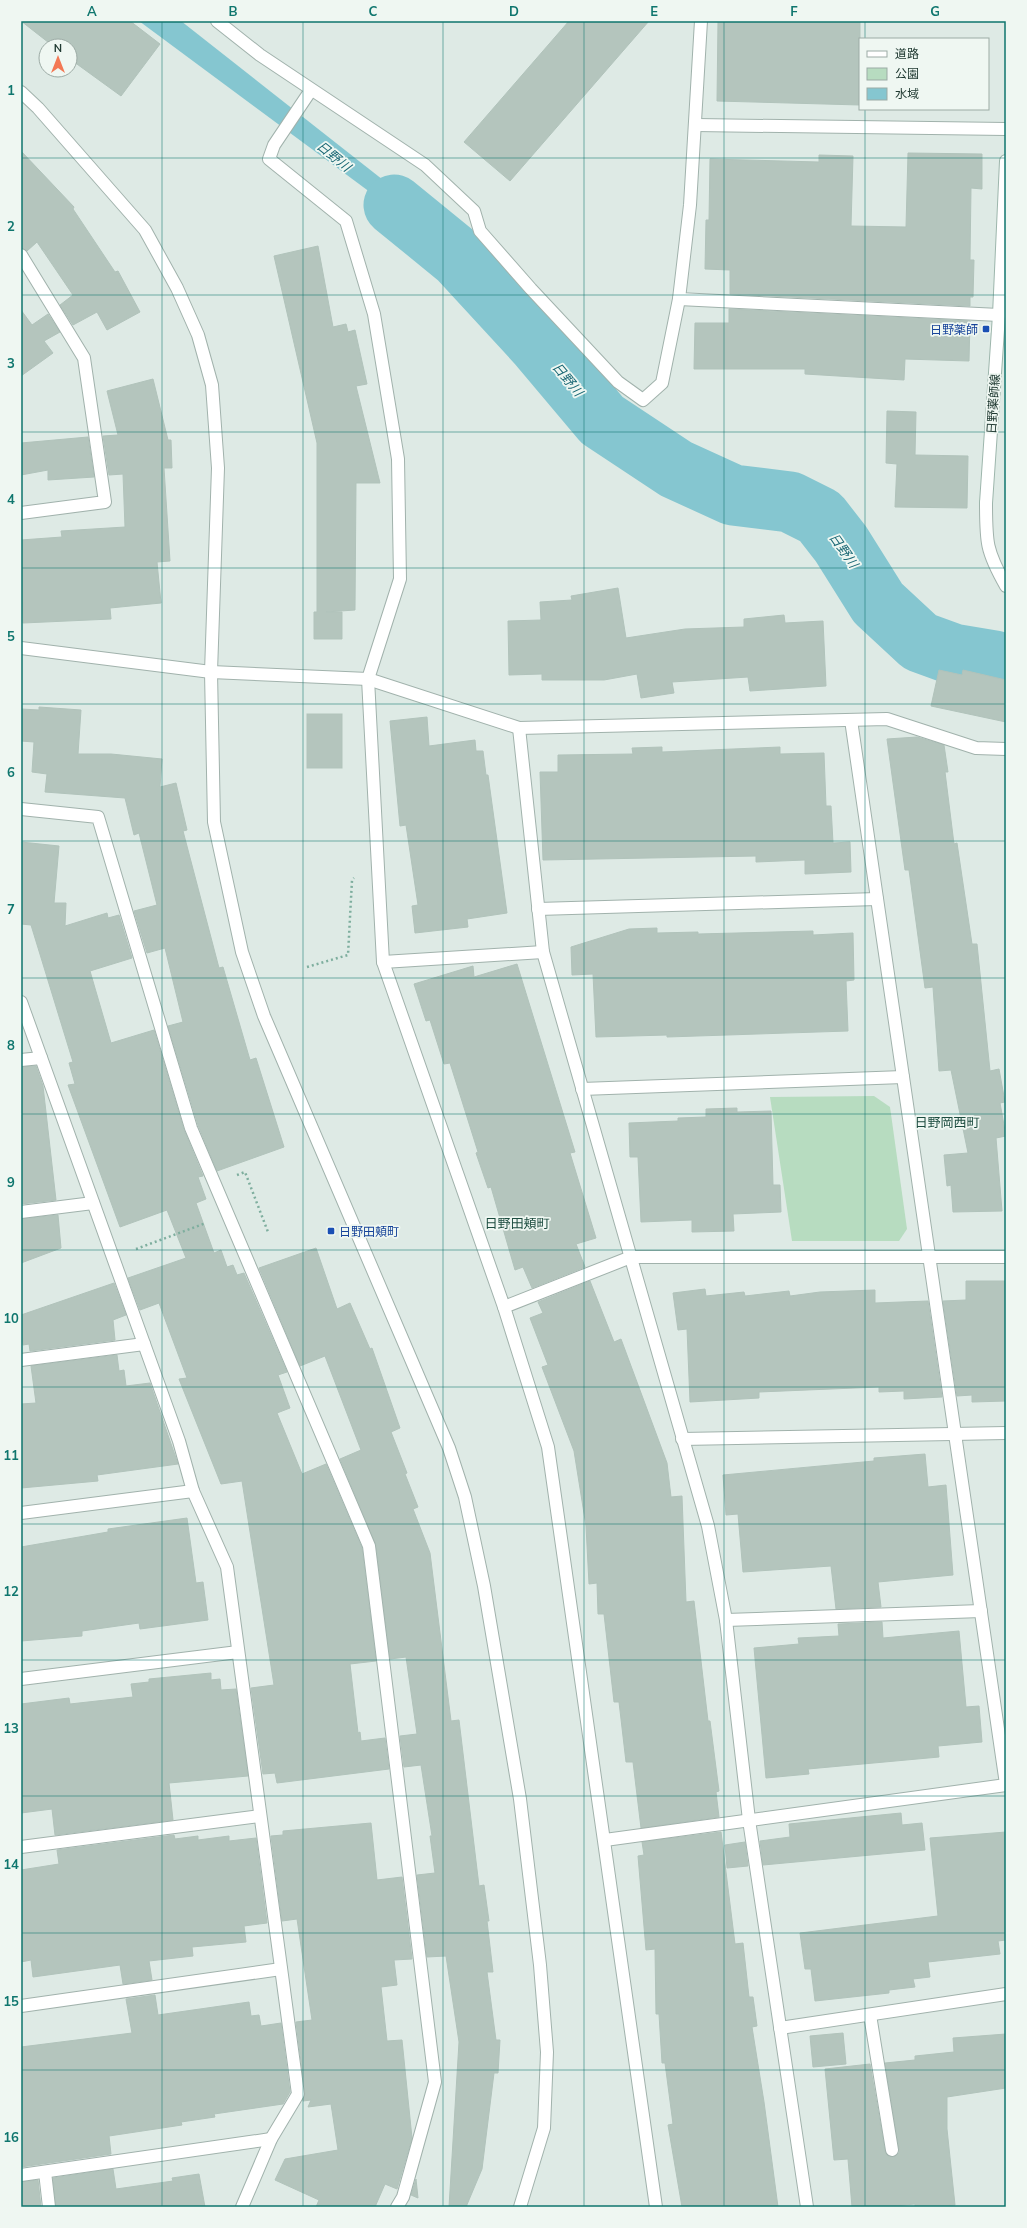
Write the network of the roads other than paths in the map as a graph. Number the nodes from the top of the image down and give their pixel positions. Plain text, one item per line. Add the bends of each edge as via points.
1 (217, 21) edge
2 (701, 21) edge
3 (21, 92) edge
4 (308, 95) junction
5 (696, 125) junction
6 (1006, 129) edge
7 (1006, 161) edge
8 (21, 256) edge
9 (679, 299) junction
10 (999, 315) junction
11 (21, 513) edge
12 (1006, 586) edge
13 (21, 648) edge
14 (211, 672) junction
15 (368, 679) junction
16 (851, 720) junction
17 (518, 728) junction
18 (1006, 749) edge
19 (21, 809) edge
20 (877, 899) junction
21 (538, 909) junction
22 (543, 952) junction
23 (383, 962) junction
24 (21, 1002) edge
25 (41, 1058) junction
26 (21, 1060) edge
27 (903, 1077) junction
28 (582, 1089) junction
29 (93, 1203) junction
30 (21, 1212) edge
31 (631, 1257) junction
32 (930, 1257) junction
33 (1006, 1257) edge
34 (504, 1306) junction
35 (144, 1344) junction
36 (21, 1360) edge
37 (1006, 1433) edge
38 (955, 1434) junction
39 (682, 1439) junction
40 (193, 1491) junction
41 (21, 1513) edge
42 (981, 1611) junction
43 (726, 1620) junction
44 (238, 1652) junction
45 (21, 1679) edge
46 (1006, 1784) edge
47 (260, 1816) junction
48 (749, 1820) junction
49 (605, 1840) junction
50 (21, 1847) edge
51 (281, 1969) junction
52 (1006, 1994) edge
53 (21, 2006) edge
54 (870, 2015) junction
55 (780, 2028) junction
56 (271, 2140) junction
57 (892, 2150) dead end
58 (44, 2172) junction
59 (21, 2176) edge
60 (49, 2207) edge
61 (242, 2207) edge
62 (397, 2207) edge
63 (520, 2207) edge
64 (656, 2207) edge
65 (807, 2207) edge

1 - 4 street
2 - 5 street
3 - 14 street via 145,230 177,288 198,335 212,384 218,468
4 - 9 street via 431,170 474,211 480,231 531,289 618,382 643,400 662,383
4 - 15 street via 274,145 269,159 346,221 374,314 398,459 400,579
5 - 6 street
5 - 9 street
7 - 10 street, 日野薬師線
8 - 11 street via 84,358 105,502
9 - 10 street
10 - 12 street, 日野薬師線 via 986,503 986,542 992,562
13 - 14 street
14 - 15 street
14 - 63 street via 214,822 242,952 264,1016 449,1448 465,1497 484,1586 520,1799 548,2052 544,2128
15 - 17 street
15 - 23 street
16 - 17 street
16 - 18 street via 887,719 976,748
16 - 20 street
17 - 21 street
19 - 62 street via 98,817 191,1128 369,1546 435,2082 403,2197
20 - 21 street
20 - 27 street
21 - 22 street
22 - 23 street
22 - 28 street
23 - 34 street
24 - 25 street
25 - 26 street
25 - 29 street
27 - 28 street
27 - 32 street
28 - 31 street
29 - 30 street
29 - 35 street
31 - 32 street
31 - 34 street
31 - 39 street
32 - 33 street
32 - 38 street
34 - 49 street via 548,1447
35 - 36 street
35 - 40 street via 179,1441
37 - 38 street
38 - 39 street
38 - 42 street
39 - 43 street via 708,1526
40 - 41 street
40 - 44 street via 227,1567
42 - 43 street
42 - 46 street
43 - 48 street
44 - 45 street
44 - 47 street
46 - 48 street
47 - 50 street
47 - 51 street
48 - 49 street
48 - 55 street
49 - 64 street
51 - 53 street
51 - 56 street via 298,2094
52 - 54 street
54 - 55 street
54 - 57 street
55 - 65 street
56 - 58 street
56 - 61 street
58 - 59 street
58 - 60 street

